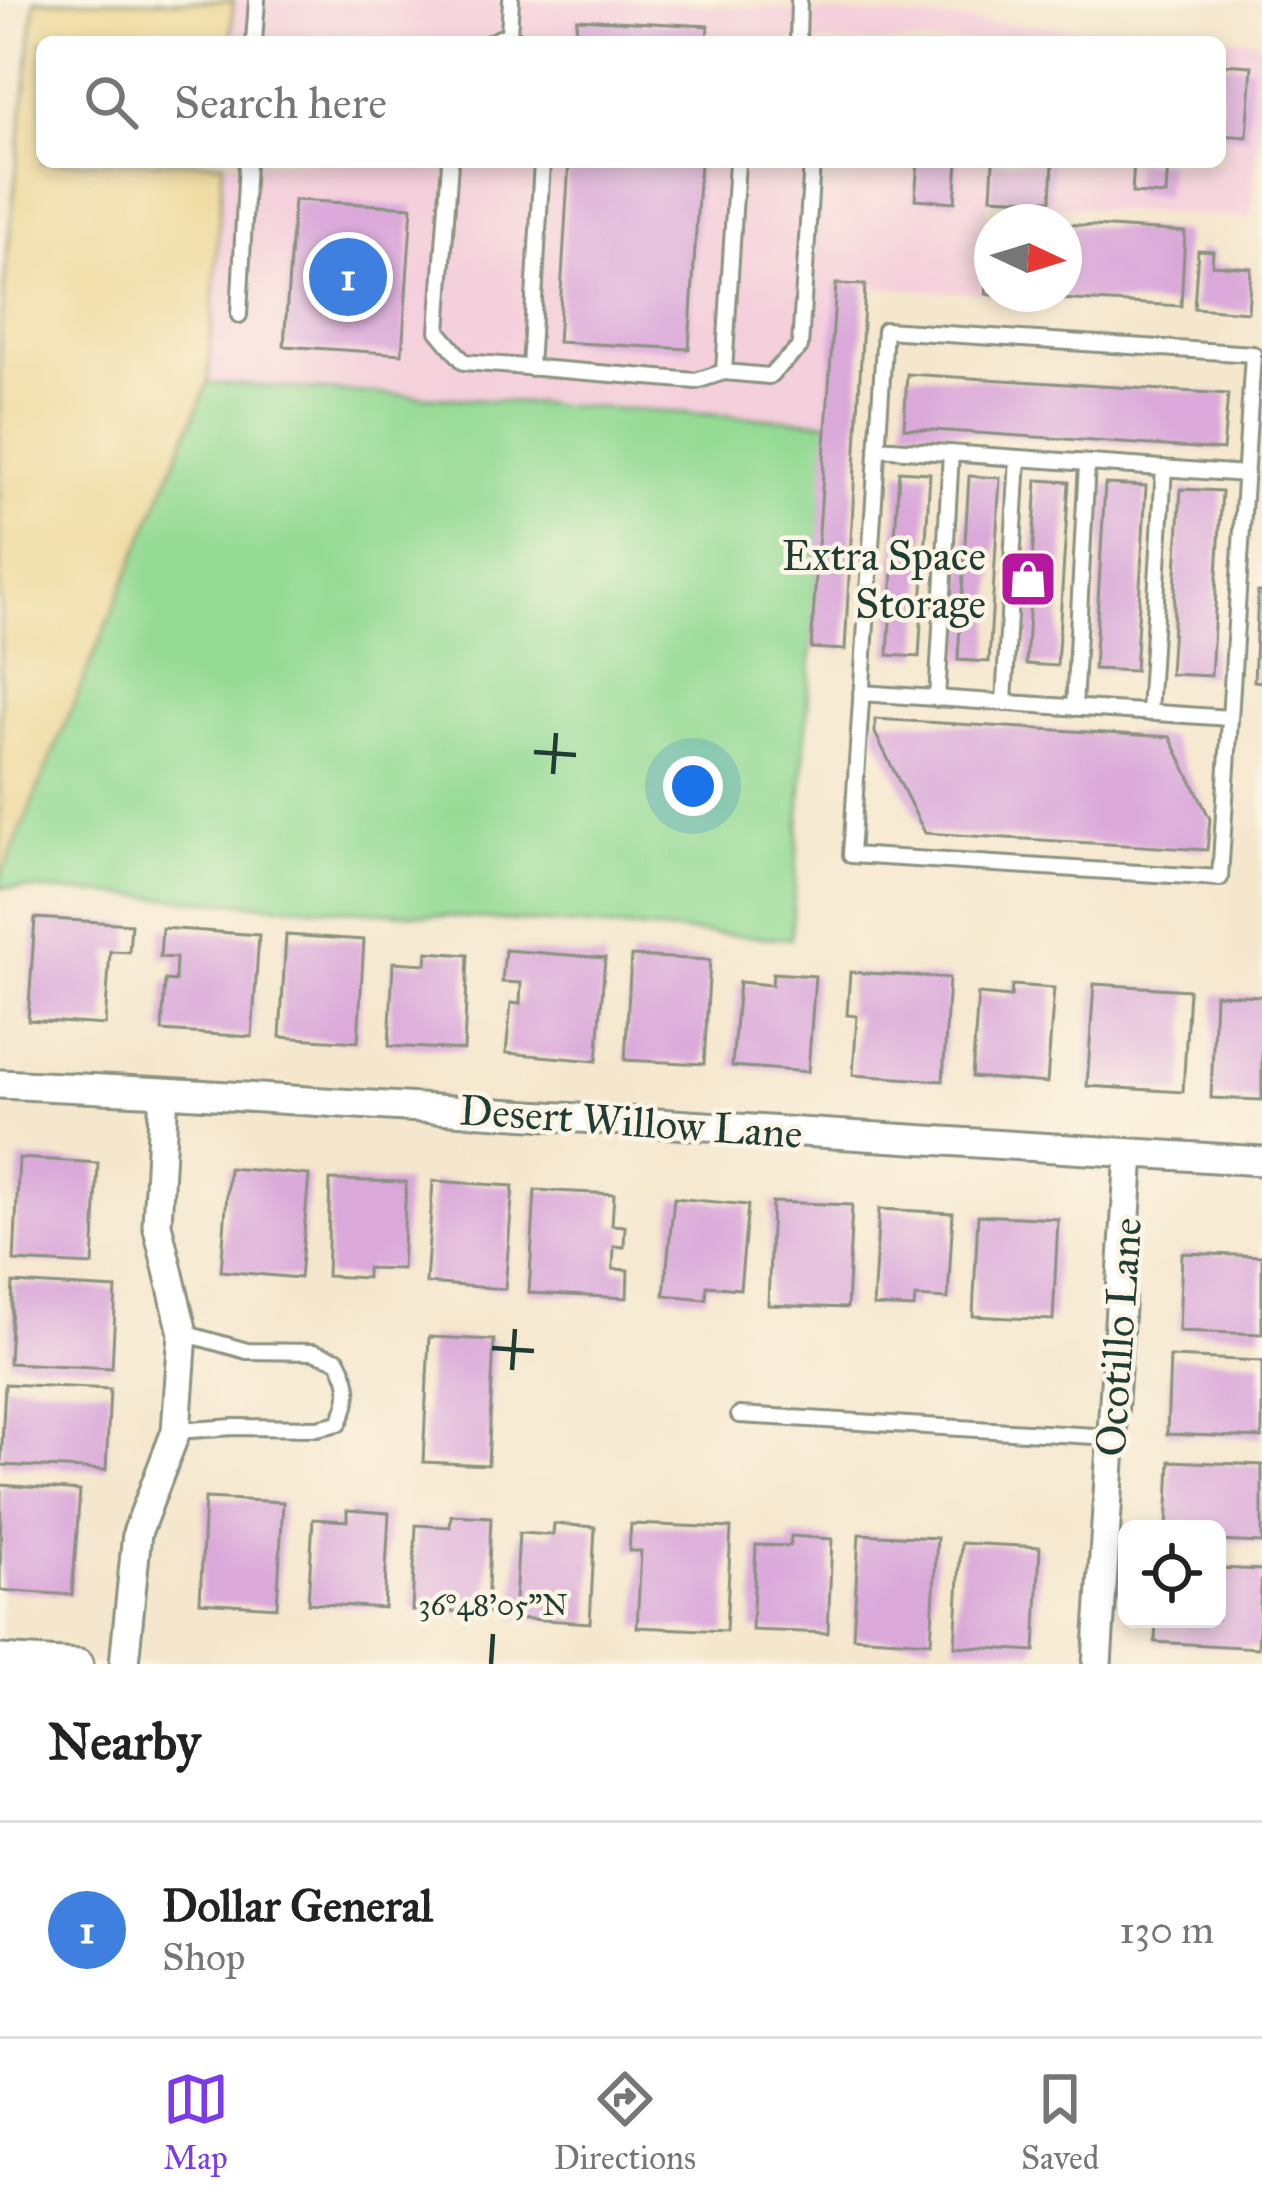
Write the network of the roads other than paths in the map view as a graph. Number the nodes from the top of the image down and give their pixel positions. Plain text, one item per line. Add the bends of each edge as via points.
1 (257, 0) edge
2 (511, 0) edge
3 (799, 0) edge
4 (254, 36) edge
5 (514, 36) edge
6 (797, 36) edge
7 (247, 168) edge
8 (451, 168) edge
9 (542, 168) edge
10 (737, 168) edge
11 (812, 168) edge
12 (238, 315) dead end
13 (1262, 338) edge
14 (1253, 354) junction
15 (530, 368) junction
16 (724, 372) junction
17 (878, 448) junction
18 (951, 453) junction
19 (1018, 458) junction
20 (1087, 463) junction
21 (1164, 468) junction
22 (1246, 474) junction
23 (861, 693) junction
24 (937, 699) junction
25 (1004, 703) junction
26 (1074, 708) junction
27 (1149, 712) junction
28 (1230, 718) junction
29 (0, 1084) edge
30 (164, 1092) junction
31 (1130, 1153) junction
32 (1262, 1161) edge
33 (183, 1333) junction
34 (739, 1415) dead end
35 (176, 1431) junction
36 (1111, 1437) junction
37 (0, 1659) edge
38 (79, 1664) edge
39 (124, 1664) edge
40 (1096, 1664) edge

1 - 4 lane
2 - 5 lane
3 - 6 lane
7 - 12 lane
8 - 15 lane via 438,331 464,362
9 - 15 lane
10 - 16 lane
11 - 16 lane via 800,347 769,376
13 - 14 lane
14 - 17 lane via 885,330
14 - 22 lane
15 - 16 lane via 696,381
17 - 18 lane
17 - 23 lane
18 - 19 lane
18 - 24 lane
19 - 20 lane
19 - 25 lane
20 - 21 lane
20 - 26 lane
21 - 22 lane
21 - 27 lane
22 - 28 lane
23 - 24 lane
23 - 28 lane via 851,855 1220,878
24 - 25 lane
25 - 26 lane
26 - 27 lane
27 - 28 lane
29 - 30 street, Desert Willow Lane
30 - 31 street, Desert Willow Lane
30 - 33 street via 157,1223
31 - 32 street, Desert Willow Lane
31 - 36 street, Ocotillo Lane
33 - 35 street
33 - 35 lane via 247,1351 338,1360 349,1404 339,1423 317,1428
34 - 36 lane
35 - 39 street via 137,1533
36 - 40 street, Ocotillo Lane
37 - 38 street

